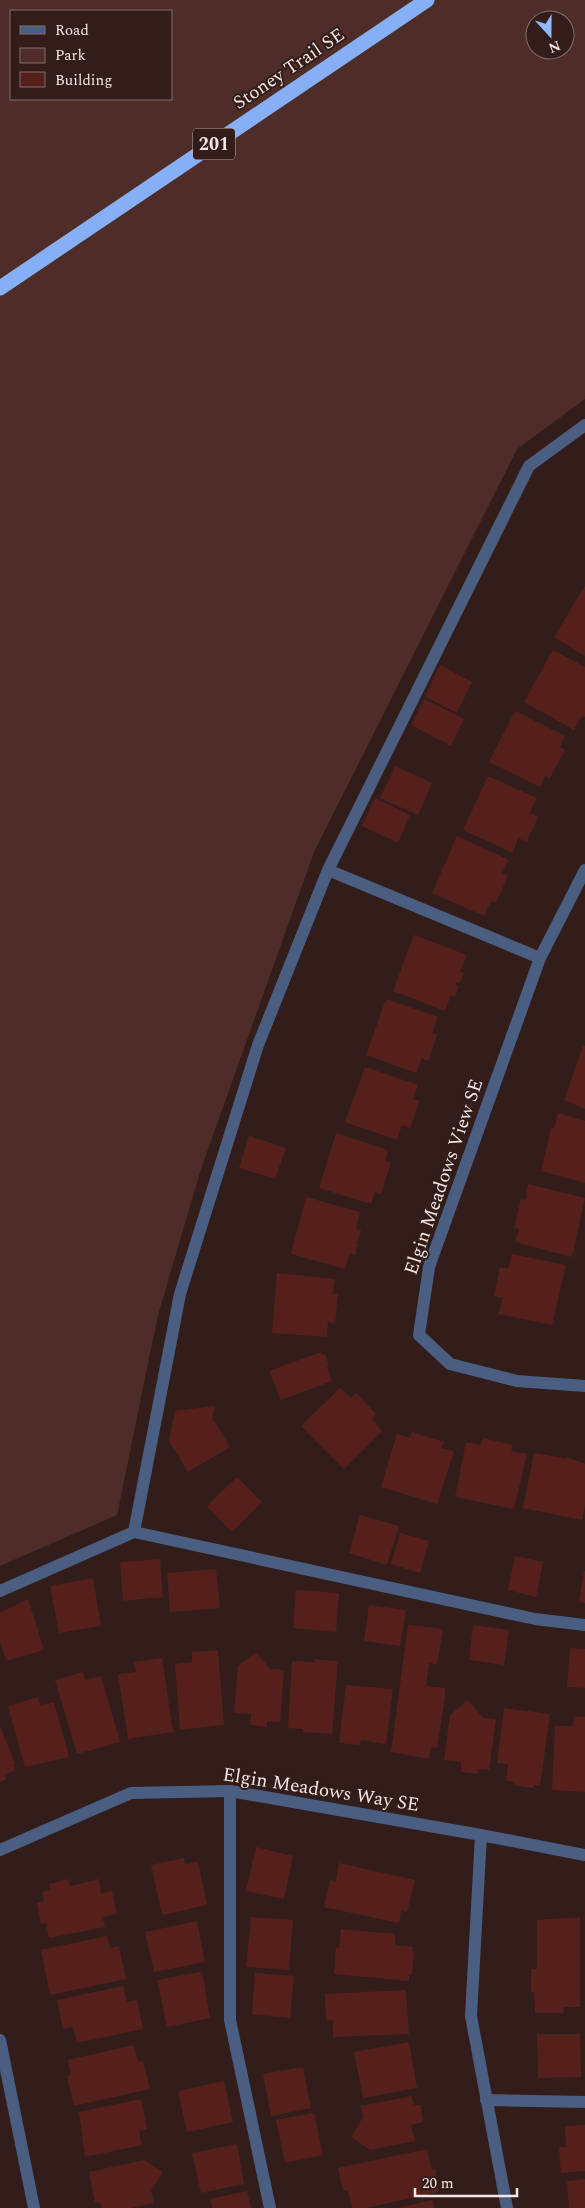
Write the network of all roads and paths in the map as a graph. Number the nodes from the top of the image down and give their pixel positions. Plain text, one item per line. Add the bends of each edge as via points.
1 (427, 0) edge
2 (0, 288) edge
3 (585, 426) edge
4 (328, 870) junction
5 (585, 870) edge
6 (540, 958) junction
7 (585, 1386) edge
8 (134, 1532) junction
9 (0, 1591) edge
10 (585, 1625) edge
11 (230, 1791) junction
12 (481, 1835) junction
13 (0, 1850) edge
14 (585, 1855) edge
15 (0, 2040) edge
16 (486, 2100) junction
17 (585, 2102) edge
18 (34, 2208) edge
19 (270, 2208) edge
20 (507, 2208) edge

1 - 2 highway, Stoney Trail SE / 201
3 - 4 street via 528,466
4 - 6 street
4 - 8 street via 258,1045 180,1294
5 - 6 street, Elgin Meadows View SE
6 - 7 street, Elgin Meadows View SE via 429,1267 418,1335 450,1364 517,1381
8 - 9 street
8 - 10 street via 536,1619
11 - 12 street, Elgin Meadows Way SE
11 - 13 street, Elgin Meadows Way SE via 131,1793
11 - 19 street via 230,2020
12 - 14 street, Elgin Meadows Way SE
12 - 16 street via 471,2016
15 - 18 street
16 - 17 street
16 - 20 street

